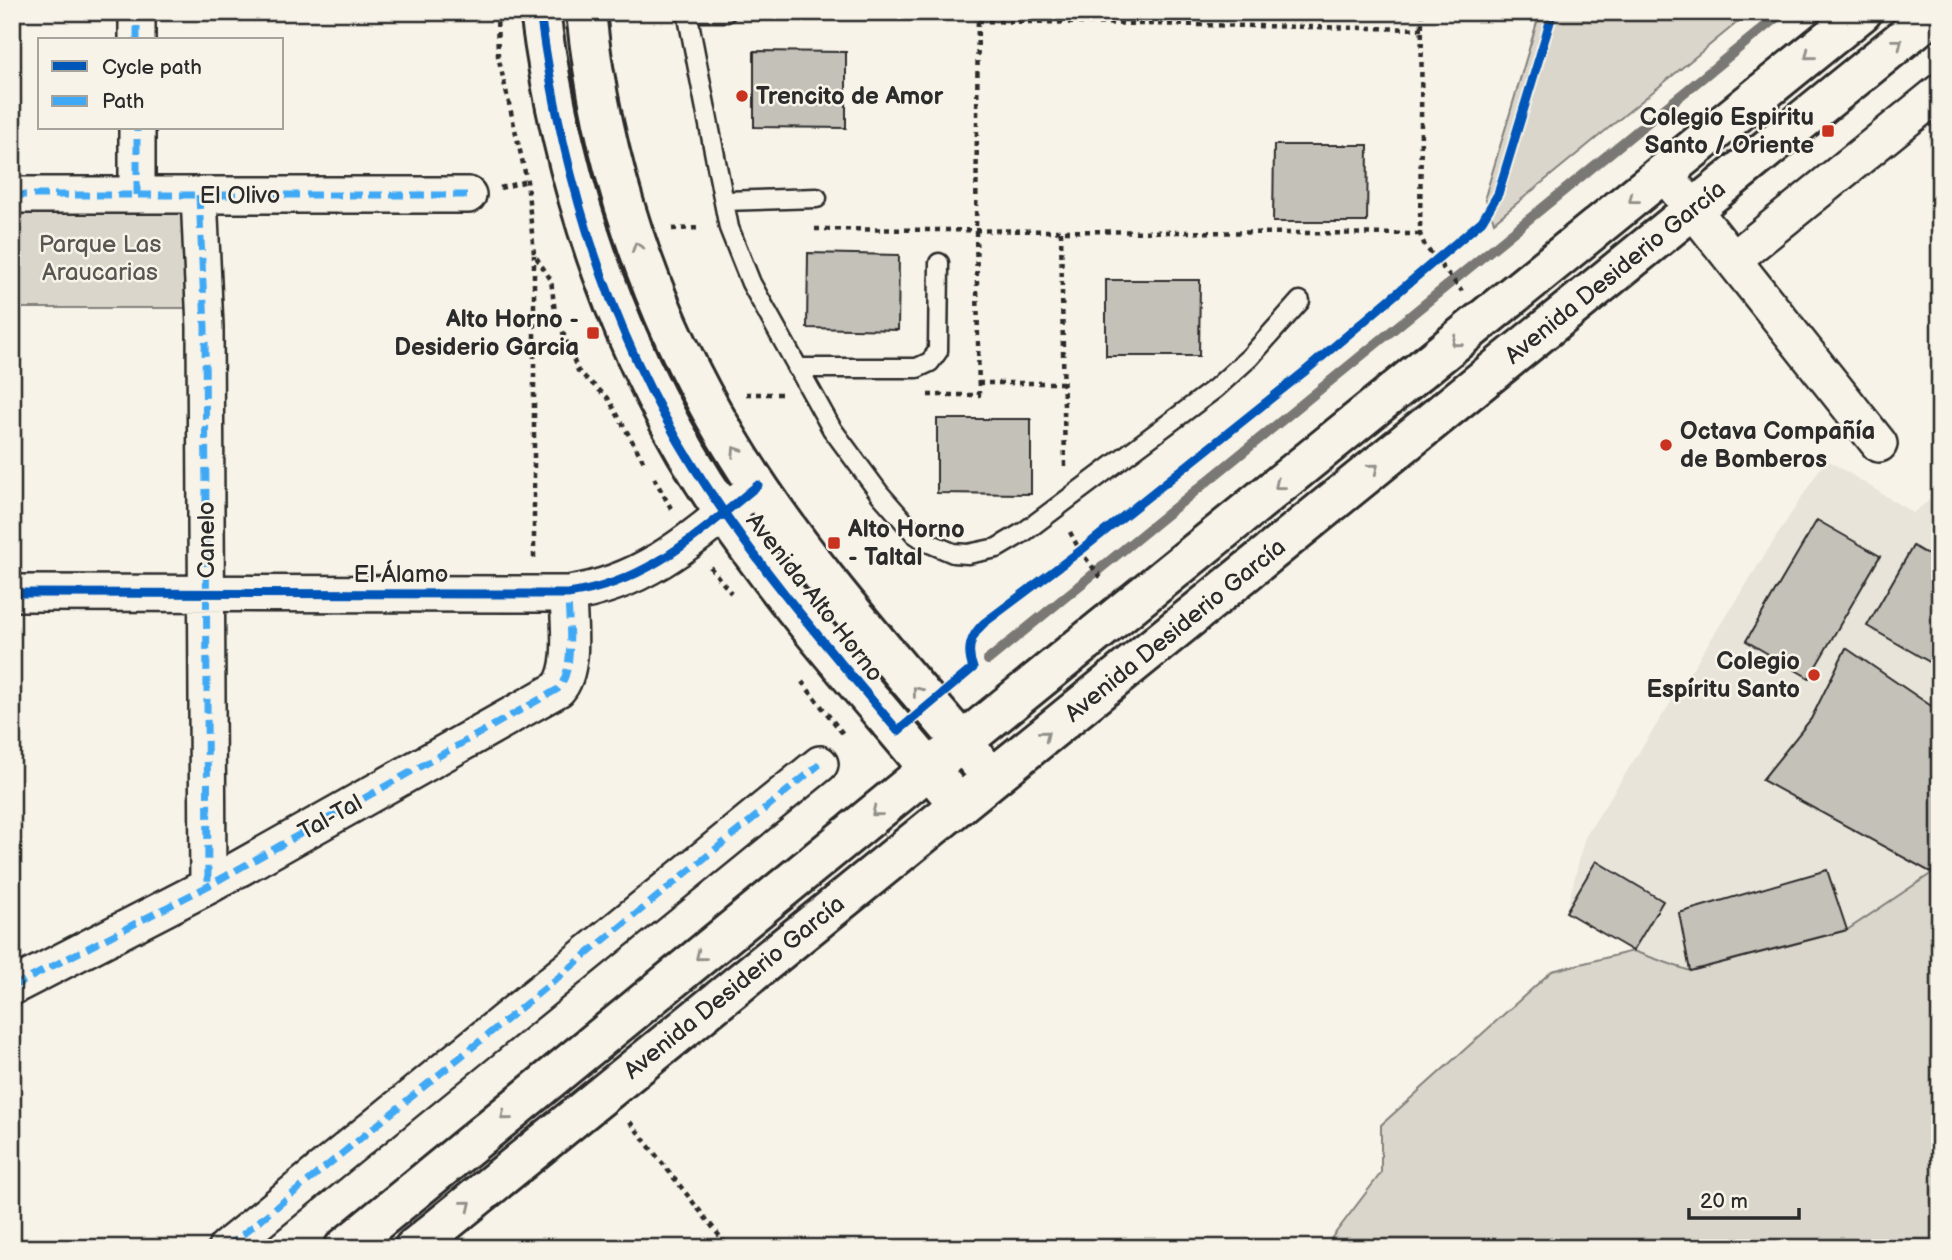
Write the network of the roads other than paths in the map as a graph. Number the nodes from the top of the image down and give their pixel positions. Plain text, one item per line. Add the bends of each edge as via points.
1 (137, 12) edge
2 (540, 12) edge
3 (586, 12) edge
4 (687, 12) edge
5 (726, 12) edge
6 (1862, 12) edge
7 (1936, 12) edge
8 (137, 38) edge
9 (1940, 92) edge
10 (137, 130) edge
11 (1664, 173) junction
12 (12, 195) edge
13 (136, 195) junction
14 (199, 195) junction
15 (468, 195) dead end
16 (817, 198) dead end
17 (724, 201) junction
18 (1692, 209) junction
19 (1733, 260) junction
20 (939, 262) dead end
21 (1300, 302) dead end
22 (1504, 303) junction
23 (1532, 339) junction
24 (797, 368) junction
25 (1879, 444) dead end
26 (758, 485) junction
27 (724, 513) junction
28 (12, 593) edge
29 (207, 594) junction
30 (568, 594) junction
31 (962, 742) junction
32 (820, 764) dead end
33 (929, 769) junction
34 (992, 778) junction
35 (959, 805) junction
36 (208, 886) junction
37 (12, 988) edge
38 (540, 1087) junction
39 (569, 1121) junction
40 (226, 1248) edge
41 (344, 1248) edge
42 (414, 1248) edge

1 - 8 street
2 - 27 main road, Avenida Alto Horno via 571,175 612,302 664,414
26 -> 3 main road, Avenida Alto Horno via 699,389 648,278 611,155
4 - 5 lane
4 - 17 lane
6 -> 11 main road, Avenida Desiderio García
18 -> 7 main road, Avenida Desiderio García
9 - 19 street
10 - 13 street
11 - 18 street
11 -> 22 main road, Avenida Desiderio García
12 - 13 street, El Olivo
13 - 14 street, El Olivo
14 - 15 street, El Olivo
14 - 29 street, Canelo
16 - 17 lane
17 - 24 lane via 729,228 751,283
18 - 19 street
18 - 23 main road, Avenida Desiderio García
19 - 25 street
20 - 24 lane via 938,351 930,362 917,368
21 - 24 lane via 1216,388 1024,532 997,548 968,554 939,549 915,534 832,429
22 - 23 main road
22 -> 31 main road, Avenida Desiderio García
34 -> 23 main road, Avenida Desiderio García
26 - 27 street, El Álamo
31 -> 26 main road, Avenida Alto Horno via 859,620
27 - 30 street, El Álamo via 640,573
27 - 33 main road, Avenida Alto Horno
28 - 29 street, El Álamo
29 - 30 street, El Álamo
29 - 36 street, Canelo
30 - 36 street, Tal-Tal via 569,666 558,689
31 - 33 main road, Avenida Desiderio García
31 - 34 main road, Avenida Alto Horno
32 - 40 street
33 - 35 main road, Avenida Alto Horno
33 -> 38 main road, Avenida Desiderio García
34 - 35 main road, Avenida Desiderio García
35 - 39 main road, Avenida Desiderio García
36 - 37 street, Tal-Tal
38 - 39 main road
38 -> 41 main road, Avenida Desiderio García
42 -> 39 main road, Avenida Desiderio García

